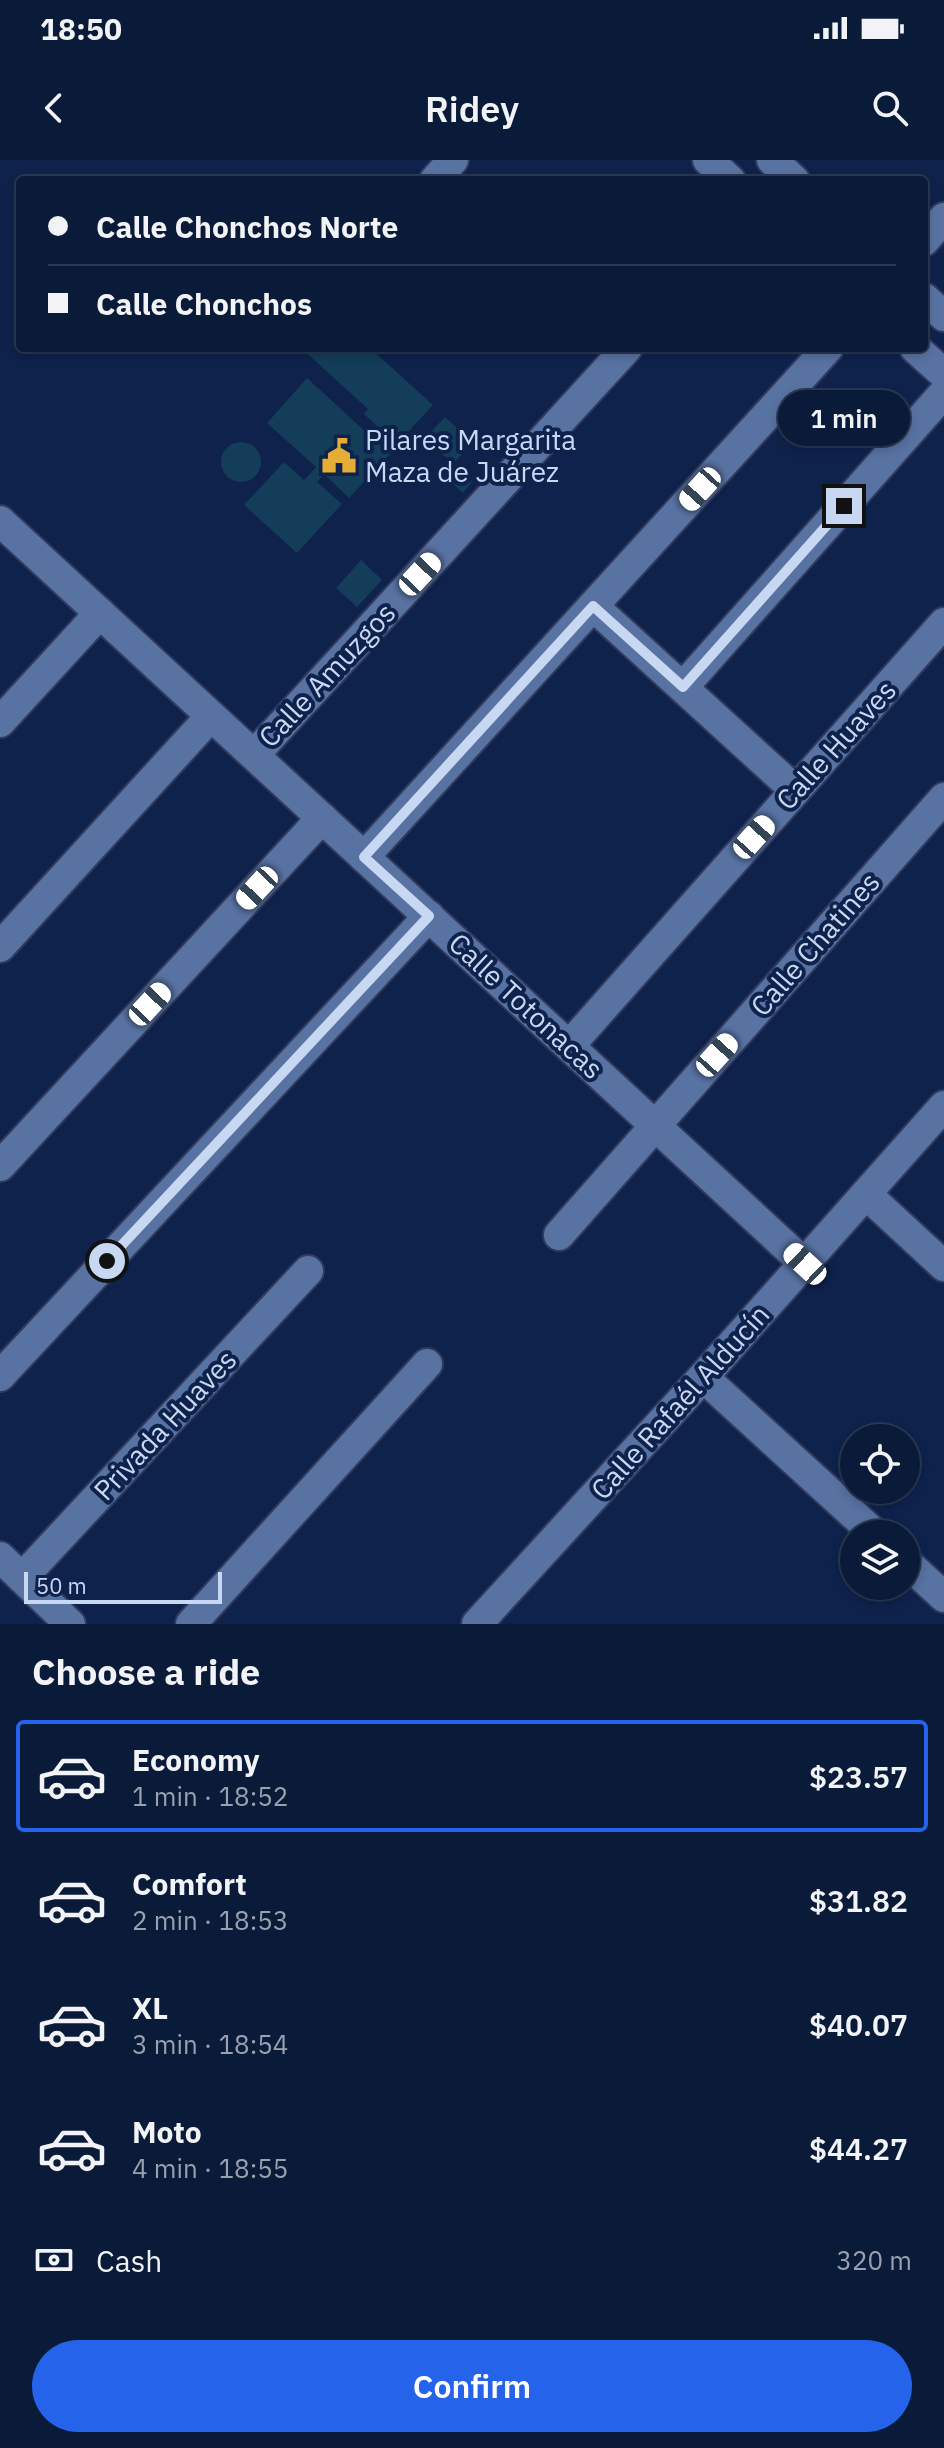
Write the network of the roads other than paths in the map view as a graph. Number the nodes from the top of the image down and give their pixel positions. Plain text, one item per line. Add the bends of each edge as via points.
1 (453, 160) edge
2 (708, 160) edge
3 (439, 176) edge
4 (726, 176) edge
5 (944, 218) edge
6 (928, 236) edge
7 (928, 302) edge
8 (944, 316) edge
9 (623, 352) edge
10 (824, 352) edge
11 (919, 352) edge
12 (944, 374) edge
13 (944, 393) edge
14 (0, 521) edge
15 (593, 606) junction
16 (100, 613) junction
17 (944, 623) edge
18 (683, 687) junction
19 (211, 716) junction
20 (0, 722) edge
21 (254, 755) junction
22 (795, 790) junction
23 (944, 798) edge
24 (322, 818) junction
25 (364, 857) junction
26 (429, 916) junction
27 (0, 947) edge
28 (569, 1046) junction
29 (944, 1106) edge
30 (655, 1125) junction
31 (0, 1166) edge
32 (866, 1194) junction
33 (559, 1235) dead end
34 (805, 1264) junction
35 (944, 1266) edge
36 (308, 1271) dead end
37 (427, 1364) dead end
38 (0, 1376) edge
39 (703, 1377) junction
40 (860, 1520) edge
41 (0, 1557) edge
42 (920, 1575) edge
43 (22, 1578) junction
44 (944, 1597) edge
45 (491, 1619) edge
46 (70, 1624) edge
47 (191, 1624) edge

1 - 3 street
2 - 4 street
5 - 6 street
7 - 8 street
9 - 21 street, Calle Amuzgos
10 - 15 street
11 - 12 street
13 - 18 street
14 - 16 street, Calle Totonacas
15 - 18 street
15 - 25 street
16 - 19 street, Calle Totonacas
16 - 20 street
17 - 22 street, Calle Huaves
18 - 22 street
19 - 21 street, Calle Totonacas
19 - 27 street
21 - 24 street, Calle Totonacas
22 - 28 street, Calle Huaves
23 - 30 street, Calle Chatines
24 - 25 street, Calle Totonacas
24 - 31 street
25 - 26 street, Calle Totonacas
26 - 28 street, Calle Totonacas
26 - 38 street
28 - 30 street, Calle Totonacas
29 - 32 street, Calle Rafaél Alducín
30 - 33 street, Calle Chatines
30 - 34 street, Calle Totonacas
32 - 34 street, Calle Rafaél Alducín
32 - 35 street
34 - 39 street, Calle Rafaél Alducín
36 - 43 street, Privada Huaves
37 - 47 street
39 - 40 street
39 - 45 street, Calle Rafaél Alducín
41 - 43 street
42 - 44 street
43 - 46 street

